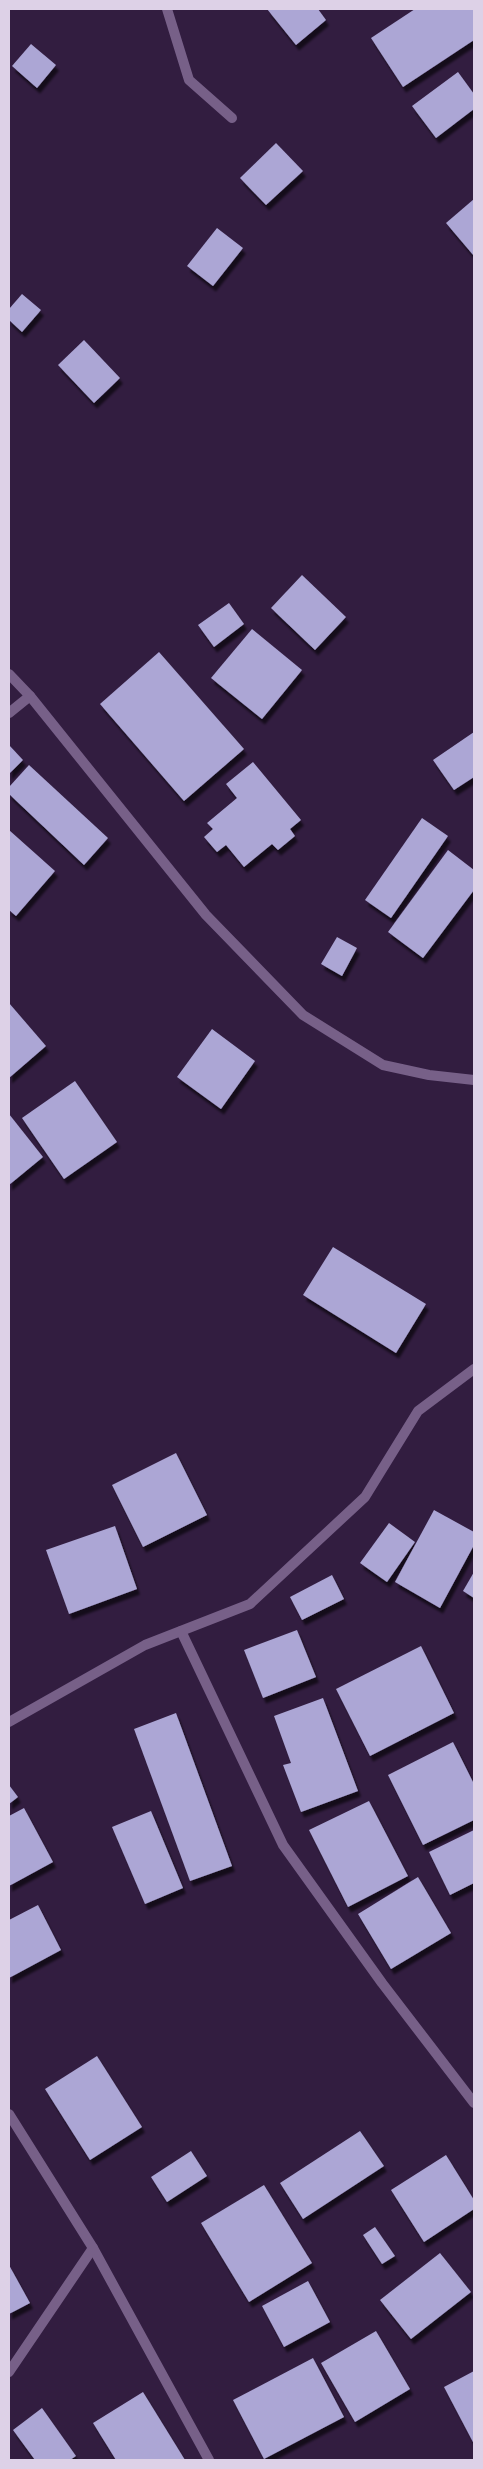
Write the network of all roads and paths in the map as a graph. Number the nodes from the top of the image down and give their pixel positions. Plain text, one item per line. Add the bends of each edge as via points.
1 (167, 9) edge
2 (232, 118) dead end
3 (9, 674) edge
4 (30, 696) junction
5 (9, 713) edge
6 (474, 1080) edge
7 (474, 1369) edge
8 (181, 1631) junction
9 (9, 1722) edge
10 (474, 2103) edge
11 (9, 2114) edge
12 (93, 2248) junction
13 (9, 2372) edge
14 (210, 2460) edge

1 - 2 street via 189,80
3 - 4 street
4 - 5 street
4 - 6 street via 206,915 303,1015 383,1065
7 - 8 street via 418,1411 365,1497 250,1604
8 - 9 street via 145,1645
8 - 10 street via 283,1845 382,1983
11 - 12 street
12 - 13 street
12 - 14 street

